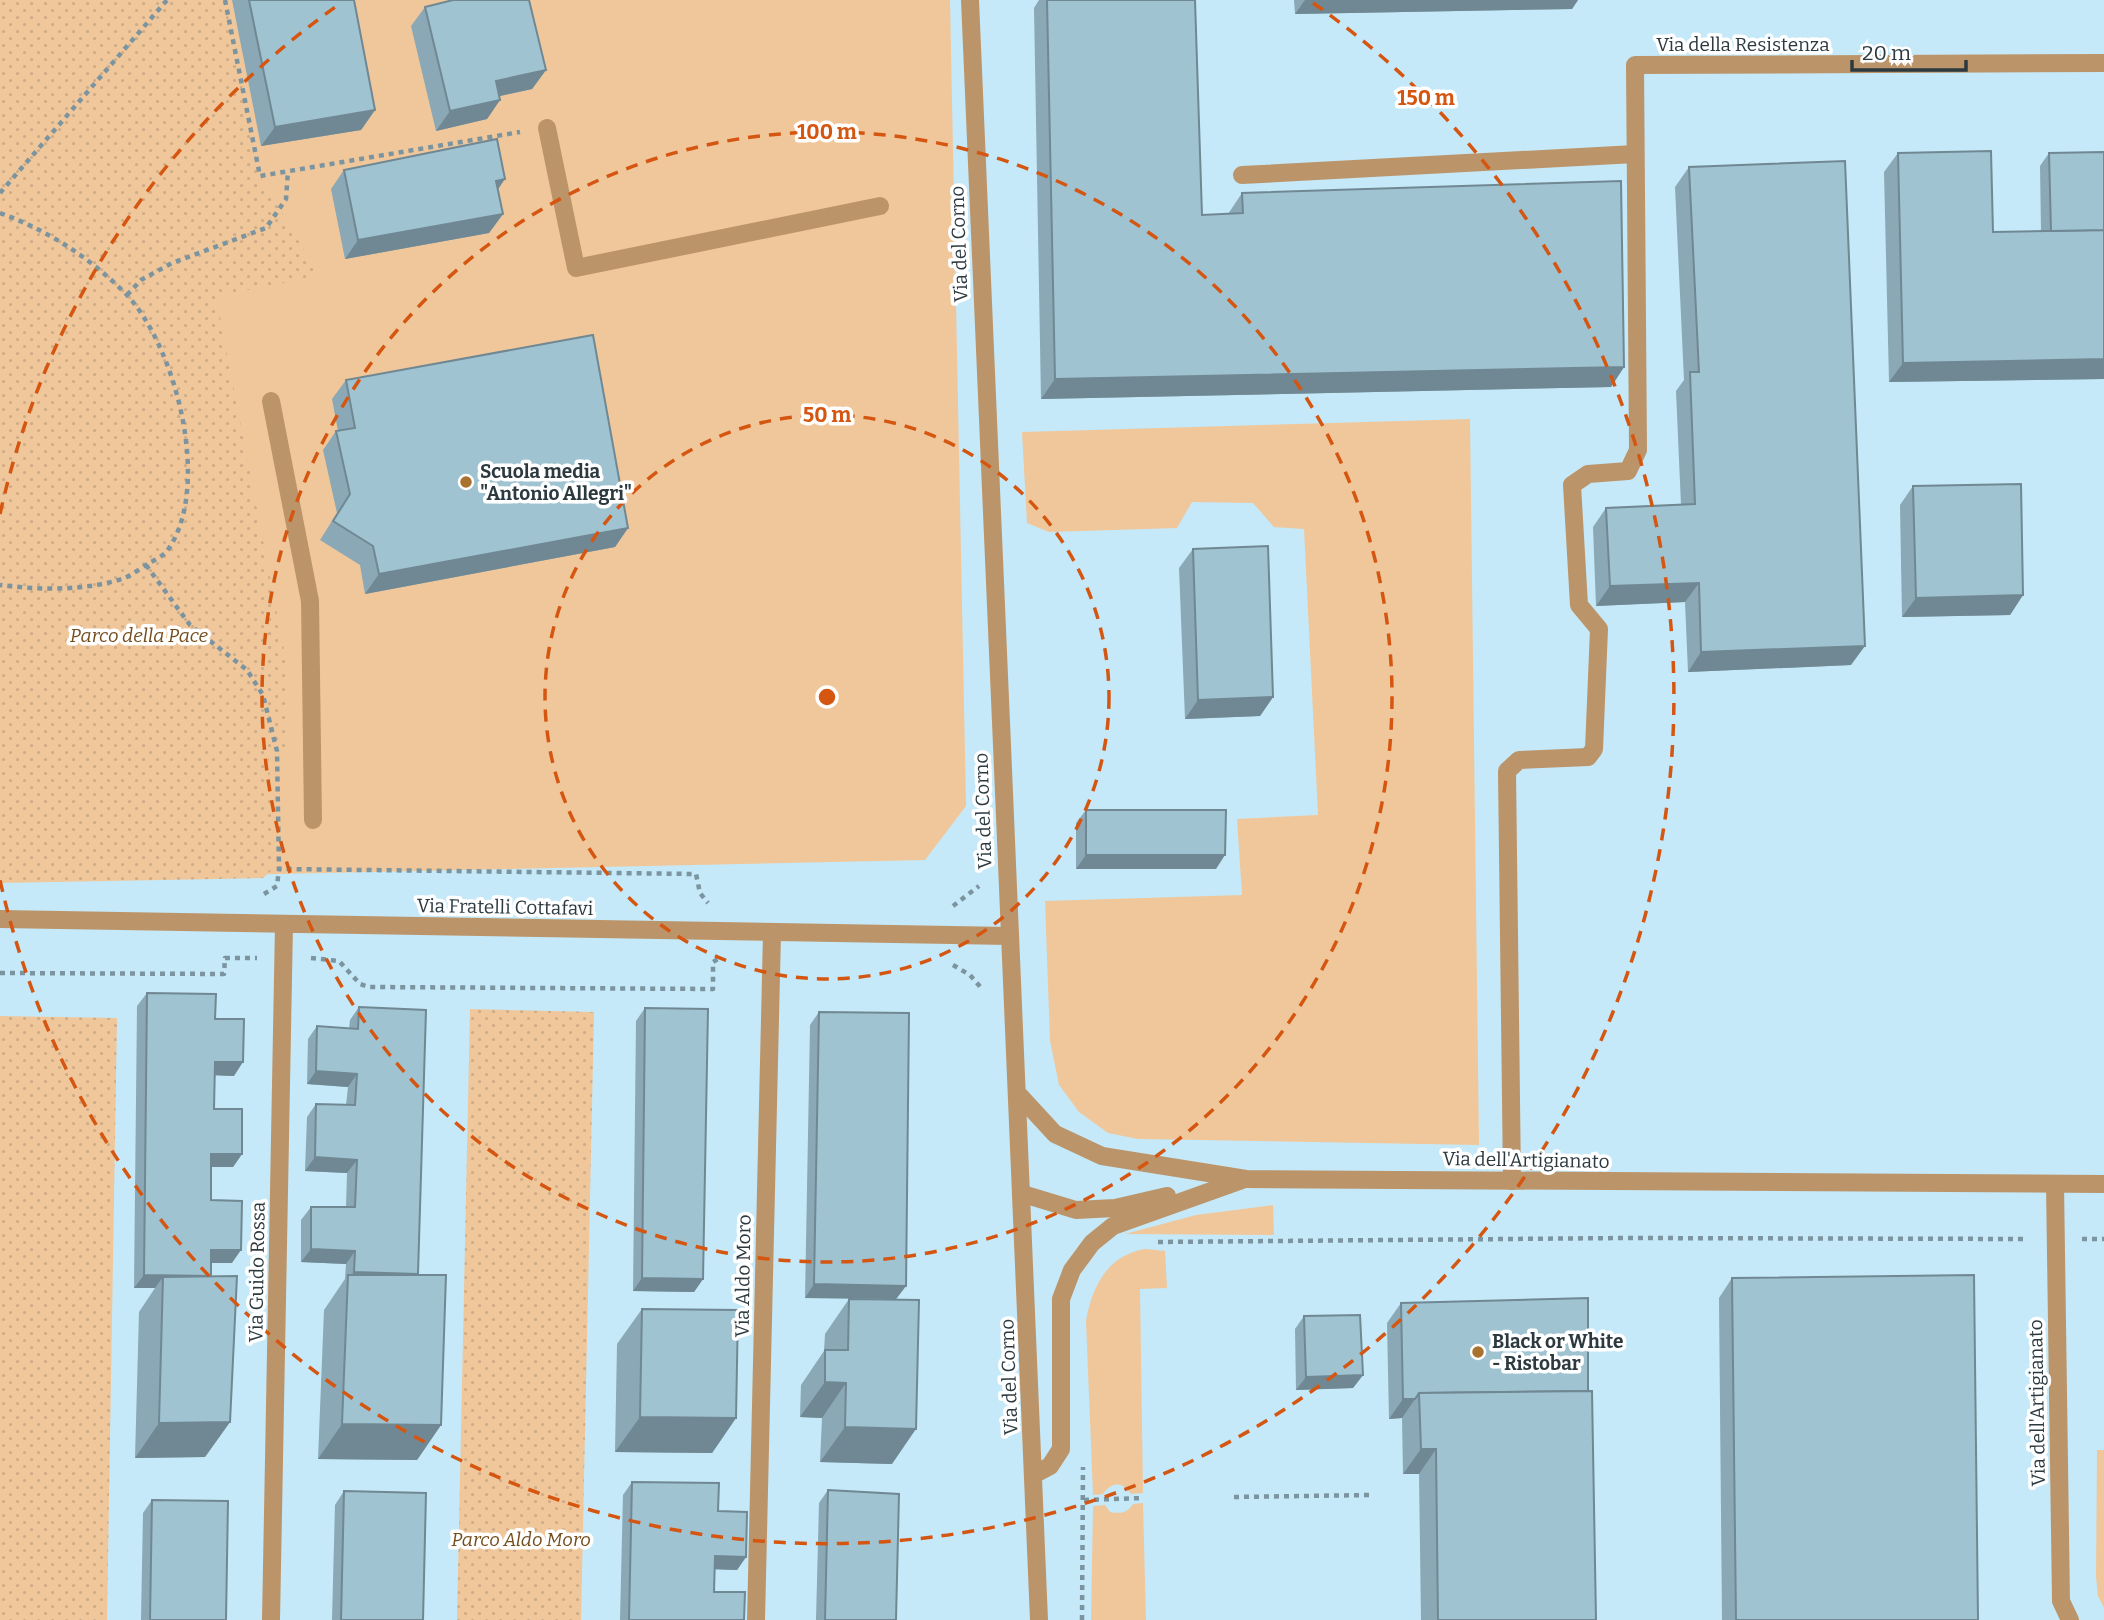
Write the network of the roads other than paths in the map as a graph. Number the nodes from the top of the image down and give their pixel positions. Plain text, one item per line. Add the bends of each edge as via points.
1 (970, 0) edge
2 (2104, 63) edge
3 (547, 128) road end
4 (1635, 154) junction
5 (1242, 175) dead end
6 (880, 206) dead end
7 (271, 401) dead end
8 (313, 820) dead end
9 (0, 919) edge
10 (284, 924) junction
11 (772, 933) junction
12 (1010, 936) junction
13 (1020, 1096) junction
14 (1246, 1179) junction
15 (1512, 1181) junction
16 (2055, 1184) junction
17 (2104, 1184) edge
18 (1023, 1194) junction
19 (1033, 1475) junction
20 (271, 1620) edge
21 (756, 1620) edge
22 (1039, 1620) edge
23 (2070, 1620) edge

1 - 12 street, Via del Corno
2 - 4 street, Via della Resistenza via 1635,65
3 - 6 street via 576,268
4 - 5 street
4 - 15 street via 1638,450 1628,471 1588,474 1572,485 1579,605 1599,629 1594,749 1588,757 1519,761 1507,771
7 - 8 street via 310,601
9 - 10 street, Via Fratelli Cottafavi
10 - 11 street, Via Fratelli Cottafavi
10 - 20 street, Via Guido Rossa
11 - 12 street, Via Fratelli Cottafavi
11 - 21 street, Via Aldo Moro
12 - 13 street, Via del Corno
13 - 14 street, Via dell'Artigianato via 1055,1134 1102,1156
13 - 18 street, Via del Corno
14 - 15 street, Via dell'Artigianato
14 - 18 street via 1115,1208 1076,1210
14 - 19 street via 1113,1226 1072,1270 1061,1299 1061,1448 1050,1466
15 - 16 street, Via dell'Artigianato
16 - 17 street, Via dell'Artigianato
16 - 23 street, Via dell'Artigianato via 2062,1601
18 - 19 street, Via del Corno
19 - 22 street, Via del Corno

